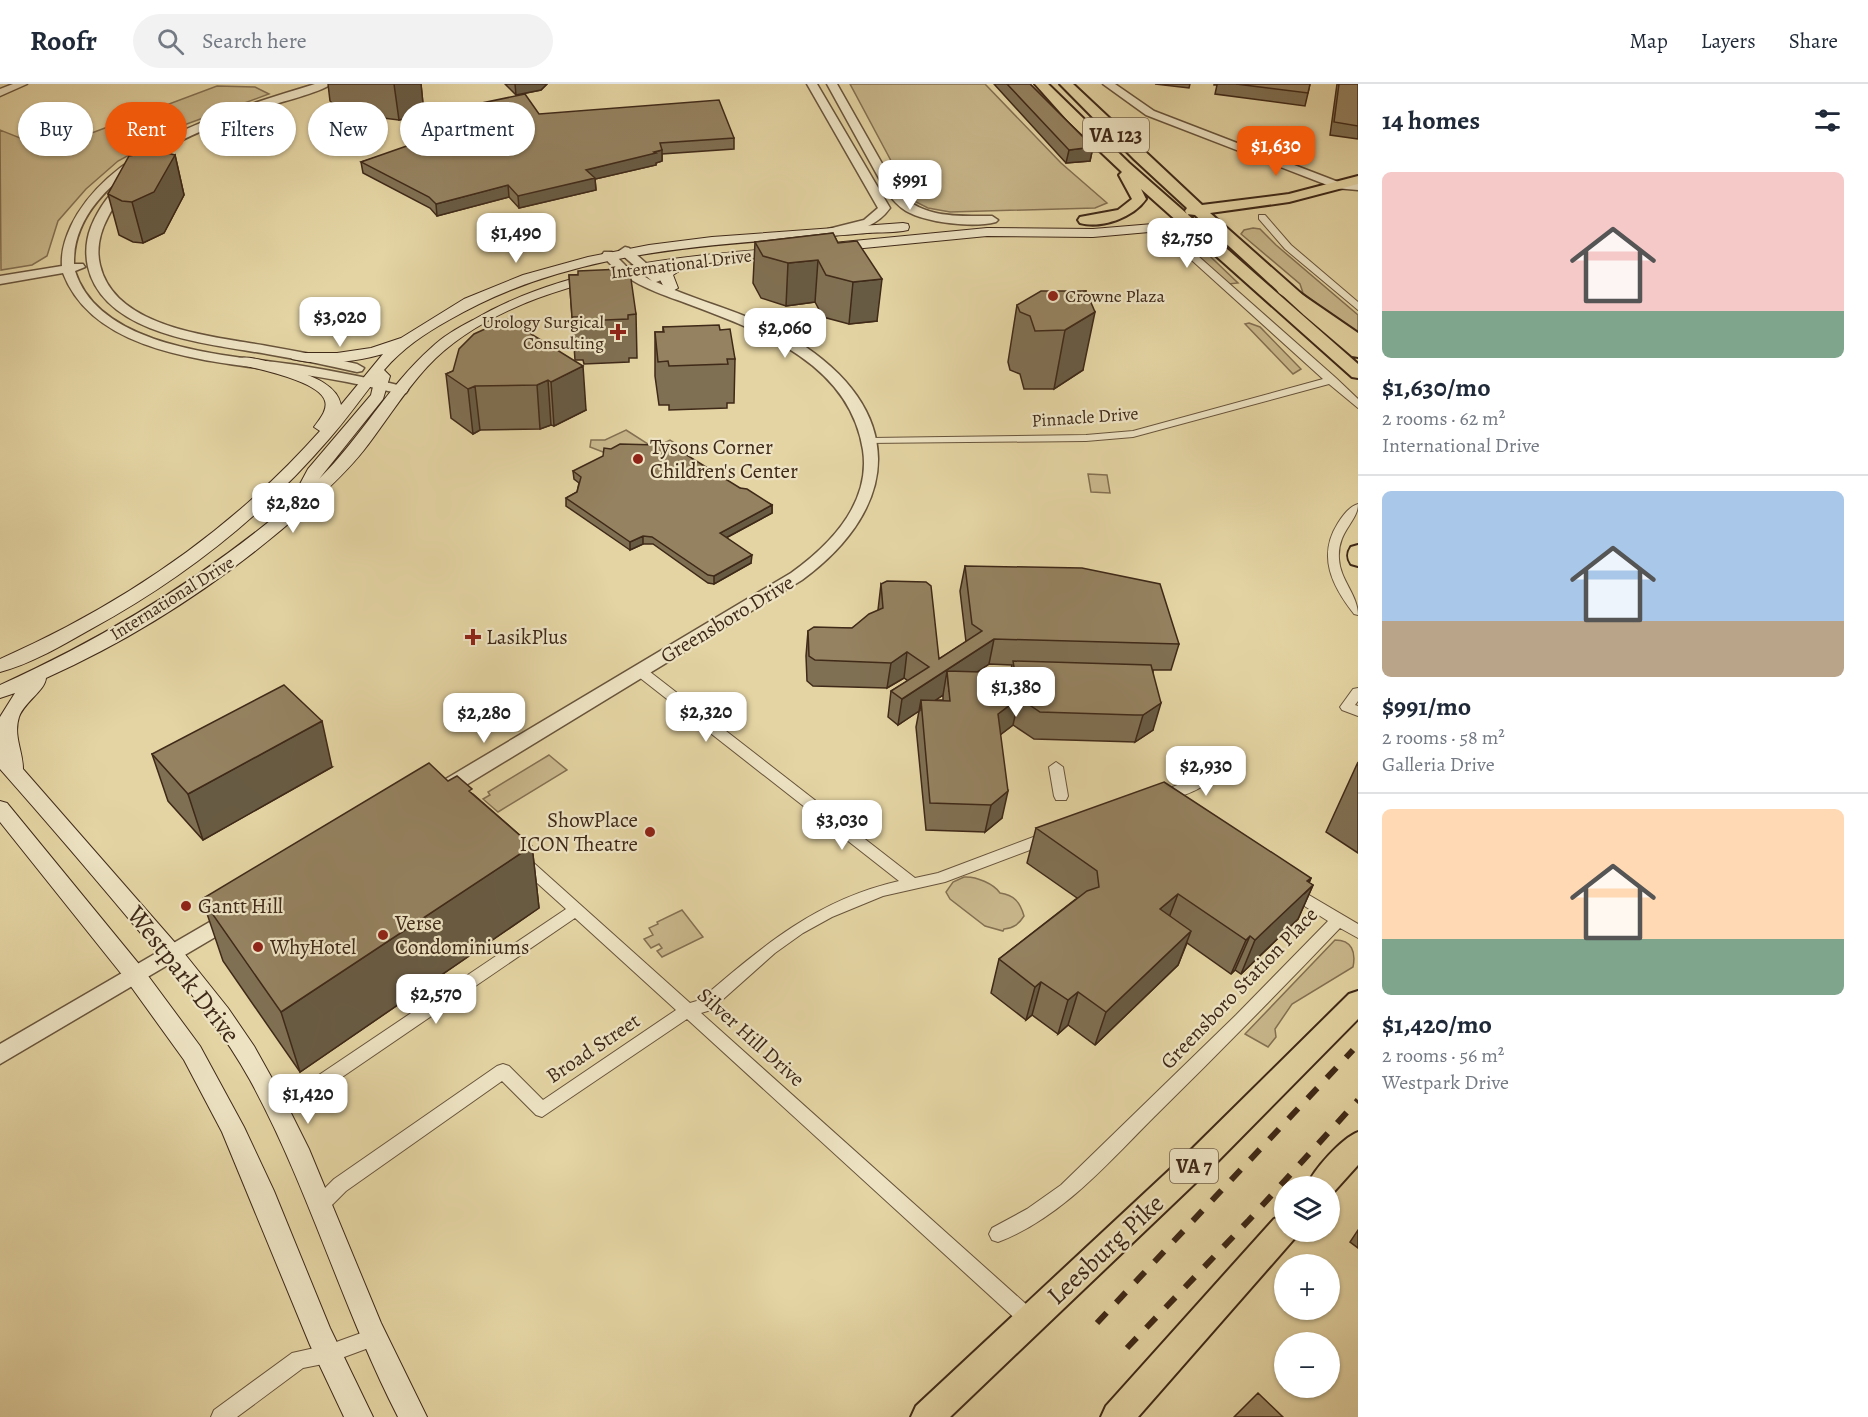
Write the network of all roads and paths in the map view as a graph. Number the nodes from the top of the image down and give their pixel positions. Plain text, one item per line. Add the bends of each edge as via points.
1 (22, 84) edge
2 (326, 84) edge
3 (812, 84) edge
4 (832, 84) edge
5 (1041, 84) edge
6 (1066, 84) edge
7 (1108, 84) edge
8 (339, 89) dead end
9 (0, 93) edge
10 (1129, 98) junction
11 (1111, 154) junction
12 (151, 166) edge
13 (135, 178) edge
14 (1357, 185) edge
15 (1338, 186) junction
16 (1200, 210) junction
17 (1176, 213) junction
18 (1262, 217) junction
19 (992, 220) junction
20 (1085, 220) junction
21 (1213, 223) junction
22 (1189, 225) junction
23 (1141, 229) junction
24 (830, 232) junction
25 (815, 249) edge
26 (795, 250) edge
27 (624, 260) junction
28 (686, 260) junction
29 (92, 265) junction
30 (68, 269) junction
31 (0, 280) edge
32 (671, 288) junction
33 (1286, 290) junction
34 (686, 299) junction
35 (1358, 307) edge
36 (413, 335) junction
37 (1358, 340) edge
38 (1358, 352) edge
39 (297, 356) junction
40 (244, 361) junction
41 (1358, 373) edge
42 (376, 379) junction
43 (1332, 380) junction
44 (401, 390) junction
45 (1358, 405) edge
46 (870, 441) junction
47 (299, 463) junction
48 (1358, 507) edge
49 (294, 510) junction
50 (1358, 551) edge
51 (1358, 560) edge
52 (1358, 611) edge
53 (0, 666) edge
54 (55, 667) junction
55 (640, 671) junction
56 (0, 692) edge
57 (1358, 692) edge
58 (1353, 709) edge
59 (0, 756) edge
60 (1207, 766) dead end
61 (1056, 767) dead end
62 (18, 776) junction
63 (1167, 795) junction
64 (1061, 796) dead end
65 (1150, 801) edge
66 (423, 802) edge
67 (0, 808) edge
68 (1180, 810) edge
69 (1059, 833) edge
70 (513, 852) edge
71 (1281, 883) edge
72 (914, 885) junction
73 (253, 904) edge
74 (576, 910) junction
75 (1338, 920) junction
76 (1358, 932) edge
77 (171, 954) junction
78 (135, 975) junction
79 (1358, 1002) edge
80 (688, 1010) junction
81 (0, 1055) edge
82 (276, 1107) junction
83 (1358, 1145) edge
84 (1330, 1176) edge
85 (319, 1206) junction
86 (998, 1234) dead end
87 (1274, 1240) edge
88 (1029, 1319) junction
89 (375, 1337) junction
90 (328, 1354) junction
91 (221, 1417) edge
92 (359, 1417) edge
93 (413, 1417) edge
94 (927, 1417) edge
95 (1118, 1417) edge

1 - 9 street
2 - 30 street via 205,126 135,163 94,197 84,211 73,233
3 - 24 street via 884,208 868,222
4 - 19 street via 901,203 932,216
5 - 11 main road, VA 123
6 - 16 main road, VA 123
7 - 10 street
8 - 12 street via 217,131
10 - 14 street
10 - 15 street via 1150,113
11 - 17 main road, VA 123
11 - 20 main road via 1139,199 1127,211
13 - 29 street via 107,208 98,224 92,241
14 - 15 main road
14 - 18 main road via 1310,208
15 - 16 main road via 1289,198
16 - 17 main road
16 - 21 main road, VA 123
17 - 20 main road
17 - 22 main road, VA 123
18 - 21 main road
18 - 35 street via 1288,247
19 - 20 main road
19 - 24 main road
21 - 22 main road
21 - 33 main road, VA 123
22 - 23 main road
22 - 41 main road, VA 123
23 - 25 main road via 980,233
23 - 43 street via 1169,236
24 - 27 main road via 770,244
26 - 28 main road, International Drive
27 - 28 main road, International Drive
27 - 32 street, Greensboro Drive
27 - 34 street, Greensboro Drive via 660,290
27 - 36 main road, International Drive via 559,267 508,284
27 - 44 main road, International Drive via 532,286 459,321
28 - 32 main road via 666,273
29 - 30 street
29 - 39 street via 99,284 115,303 137,318 183,335
30 - 31 street
30 - 40 street via 74,287 88,305 128,333 183,351
32 - 34 street, Greensboro Drive
33 - 37 main road
33 - 38 main road, VA 123
34 - 46 street, Greensboro Drive via 787,342 819,364 851,397
36 - 39 main road via 367,355
36 - 42 main road, International Drive
39 - 42 street
40 - 42 street
40 - 47 main road via 313,382 326,390 333,402 330,416
42 - 44 street
42 - 47 main road, International Drive
42 - 49 main road via 378,396 314,472
43 - 45 street
43 - 46 street, Pinnacle Drive via 1133,434
44 - 49 main road, International Drive via 343,464
46 - 55 street, Greensboro Drive via 871,476 862,506 822,557 762,599
47 - 53 main road, International Drive via 218,538 140,594
48 - 52 street via 1340,527 1332,561 1343,591
49 - 54 main road, International Drive via 258,542 194,587
50 - 51 main road
54 - 56 main road, International Drive
54 - 62 main road via 19,700 7,723 7,747
55 - 66 street, Greensboro Drive via 449,796
55 - 72 street
57 - 58 street
59 - 62 main road, Westpark Drive
60 - 63 street via 1206,775 1198,783
61 - 64 street
62 - 77 main road, Westpark Drive
63 - 65 street
63 - 68 street
67 - 78 main road, Westpark Drive
69 - 72 street
70 - 74 street, Silver Hill Drive
71 - 75 street, Greensboro Station Place
72 - 80 street, Broad Street via 881,891 818,918 770,950 705,1005
73 - 77 street
74 - 80 street, Silver Hill Drive
74 - 82 street via 304,1094
75 - 76 street
75 - 86 street, Greensboro Station Place via 1242,1020 1066,1191
77 - 78 street
77 - 82 main road, Westpark Drive via 238,1041
78 - 81 street
78 - 90 main road, Westpark Drive via 177,1031 213,1089 261,1191
79 - 88 main road, Leesburg Pike / VA 7 via 1195,1165
80 - 85 street, Broad Street via 542,1110 503,1071 340,1185
80 - 88 street, Silver Hill Drive
82 - 85 main road, Westpark Drive
83 - 84 main road
85 - 89 main road, Westpark Drive
87 - 95 main road
88 - 94 main road, Leesburg Pike / VA 7
89 - 90 street
89 - 93 main road, Westpark Drive
90 - 91 street via 299,1360
90 - 92 main road, Westpark Drive

